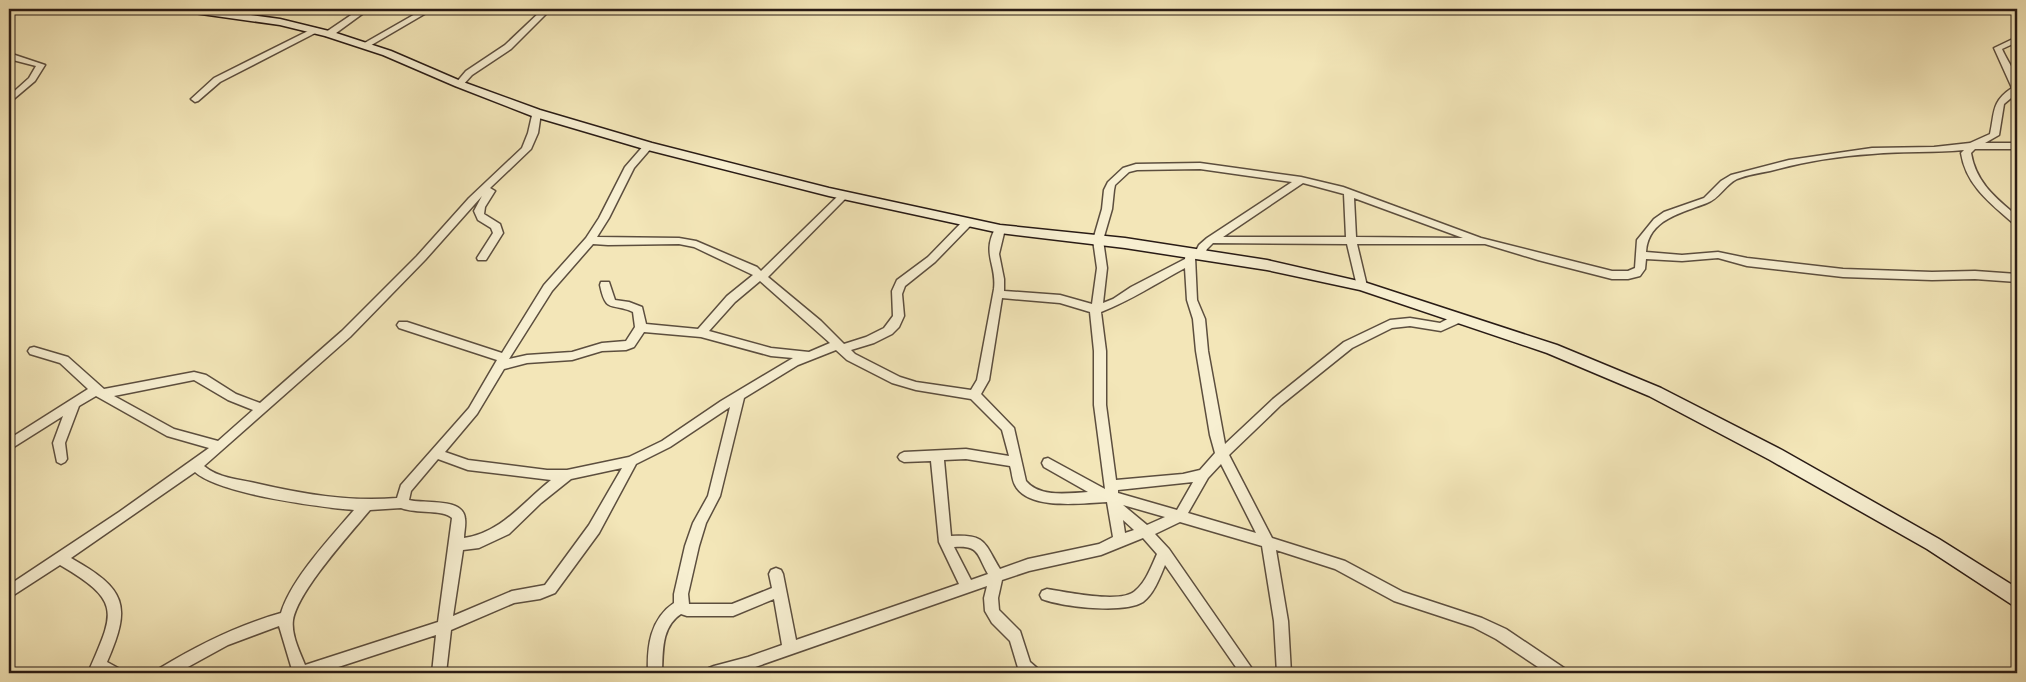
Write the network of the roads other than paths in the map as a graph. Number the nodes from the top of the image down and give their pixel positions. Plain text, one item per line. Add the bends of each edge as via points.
1 (187, 9) edge
2 (365, 9) edge
3 (429, 9) edge
4 (547, 9) edge
5 (323, 32) junction
6 (2017, 39) edge
7 (364, 45) junction
8 (9, 56) edge
9 (459, 84) junction
10 (2017, 89) edge
11 (196, 99) dead end
12 (9, 100) edge
13 (536, 113) junction
14 (648, 146) junction
15 (1972, 146) junction
16 (2017, 146) edge
17 (1301, 180) junction
18 (485, 189) junction
19 (1349, 193) junction
20 (844, 195) junction
21 (2017, 221) edge
22 (967, 223) junction
23 (1000, 229) junction
24 (590, 240) junction
25 (1098, 240) junction
26 (1211, 240) junction
27 (1485, 241) junction
28 (1351, 242) junction
29 (1641, 255) junction
30 (1192, 257) junction
31 (482, 258) dead end
32 (760, 277) junction
33 (2017, 278) edge
34 (605, 285) dead end
35 (1362, 286) junction
36 (997, 294) junction
37 (1095, 310) junction
38 (1457, 319) junction
39 (403, 326) dead end
40 (641, 329) junction
41 (701, 333) junction
42 (839, 347) junction
43 (34, 351) dead end
44 (808, 355) junction
45 (502, 362) junction
46 (99, 392) junction
47 (974, 395) junction
48 (738, 397) junction
49 (74, 404) junction
50 (262, 409) junction
51 (9, 446) edge
52 (220, 446) junction
53 (437, 454) junction
54 (1222, 454) junction
55 (937, 455) junction
56 (904, 457) dead end
57 (61, 459) dead end
58 (632, 461) junction
59 (1016, 462) junction
60 (1048, 463) dead end
61 (196, 466) junction
62 (1204, 474) junction
63 (567, 475) junction
64 (1110, 496) junction
65 (402, 503) junction
66 (367, 504) junction
67 (1180, 516) junction
68 (1145, 532) junction
69 (1120, 540) junction
70 (946, 542) junction
71 (1268, 542) junction
72 (457, 545) junction
73 (1164, 553) junction
74 (61, 559) junction
75 (776, 574) dead end
76 (997, 576) junction
77 (967, 586) junction
78 (779, 591) junction
79 (9, 592) edge
80 (1046, 595) dead end
81 (2017, 598) edge
82 (681, 606) junction
83 (286, 618) junction
84 (444, 626) junction
85 (790, 648) junction
86 (96, 669) edge
87 (748, 669) edge
88 (442, 670) edge
89 (114, 673) edge
90 (164, 673) edge
91 (654, 673) edge
92 (714, 673) edge
93 (1032, 673) edge
94 (1248, 673) edge
95 (1284, 673) edge
96 (1559, 673) edge

1 - 5 street via 280,22
2 - 5 street
3 - 7 street
4 - 9 street via 508,46 469,73
5 - 7 street
5 - 11 street via 217,80
6 - 10 street via 1998,48
7 - 9 street
8 - 12 street via 41,64 40,69
9 - 13 street
10 - 15 street via 1998,106 1994,135
13 - 14 street
13 - 18 street via 534,133 526,148
14 - 20 street
14 - 24 street via 630,166
15 - 16 street
15 - 21 street via 1966,153 1966,164 1971,174 1980,188
15 - 29 street via 1863,153 1789,163 1734,177 1707,200 1658,221 1642,240
17 - 19 street
17 - 25 street via 1200,166 1136,167 1126,170 1110,187
17 - 26 street
18 - 31 street via 490,191 479,206 479,214 482,220 496,226 498,233
18 - 50 street via 375,306
19 - 27 street
19 - 28 street
20 - 22 street
20 - 32 street
22 - 23 street
22 - 42 street via 926,265 897,288 899,313 894,327 880,336
23 - 25 street
23 - 36 street via 994,252 1000,278
24 - 32 street via 691,243 745,265
24 - 45 street via 548,288
25 - 30 street
25 - 37 street via 1102,268
26 - 28 street
26 - 30 street
27 - 28 street
27 - 29 street via 1622,276 1640,269
28 - 35 street
29 - 33 street via 1682,258 1718,255 1747,262 1843,273
30 - 35 street via 1267,265
30 - 37 street via 1116,302
30 - 54 street via 1192,300 1199,319 1211,411
32 - 41 street via 731,299
32 - 42 street via 817,324
34 - 40 street via 612,303 638,310
35 - 38 street
36 - 37 street via 1058,299 1082,303
36 - 47 street via 983,380
37 - 64 street via 1100,351 1100,405
38 - 54 street via 1441,327 1406,322 1390,324 1348,345 1302,380
38 - 81 street via 1552,350 1656,392 1933,544
39 - 45 street
40 - 41 street
40 - 45 street via 626,346 602,347 572,356
41 - 44 street via 755,349
42 - 44 street
42 - 47 street via 850,358 896,380
43 - 46 street via 64,360
44 - 48 street
45 - 53 street via 473,411
46 - 49 street
46 - 50 street via 194,376
46 - 52 street via 171,433
47 - 59 street via 1008,428
48 - 58 street via 666,444
48 - 82 street via 714,496 692,546
49 - 51 street
49 - 57 street via 59,443
50 - 52 street
52 - 61 street
53 - 63 street via 468,465 548,476
53 - 65 street via 405,489
54 - 62 street
54 - 71 street
55 - 56 street
55 - 59 street via 966,454
55 - 70 street
58 - 63 street
58 - 84 street via 594,529 550,589 512,596
59 - 64 street via 1020,483 1039,496 1060,499
60 - 64 street
61 - 66 street via 217,480 296,497
61 - 74 street
62 - 64 street
62 - 67 street
63 - 72 street via 504,530 479,542
64 - 67 street
64 - 68 street
64 - 69 street
65 - 66 street
65 - 72 street via 419,510 442,507 457,513
66 - 83 street via 324,556 289,608
67 - 68 street
67 - 71 street
68 - 69 street
68 - 73 street
69 - 76 street via 1101,550 1035,563
70 - 76 street via 977,542
70 - 77 street
71 - 95 street via 1281,622
71 - 96 street via 1340,565 1400,597 1477,622
72 - 84 street
73 - 80 street via 1150,582 1134,601 1108,602
73 - 94 street
74 - 79 street
74 - 86 street via 98,582 115,603 116,619
75 - 78 street
76 - 77 street
76 - 93 street via 992,592 992,613 1014,635 1024,665
77 - 85 street via 931,602
78 - 82 street via 733,610 687,610
78 - 85 street
82 - 91 street via 668,614 660,627
83 - 84 street via 300,673
83 - 90 street via 242,631
84 - 88 street
85 - 87 street
86 - 89 street
87 - 92 street

